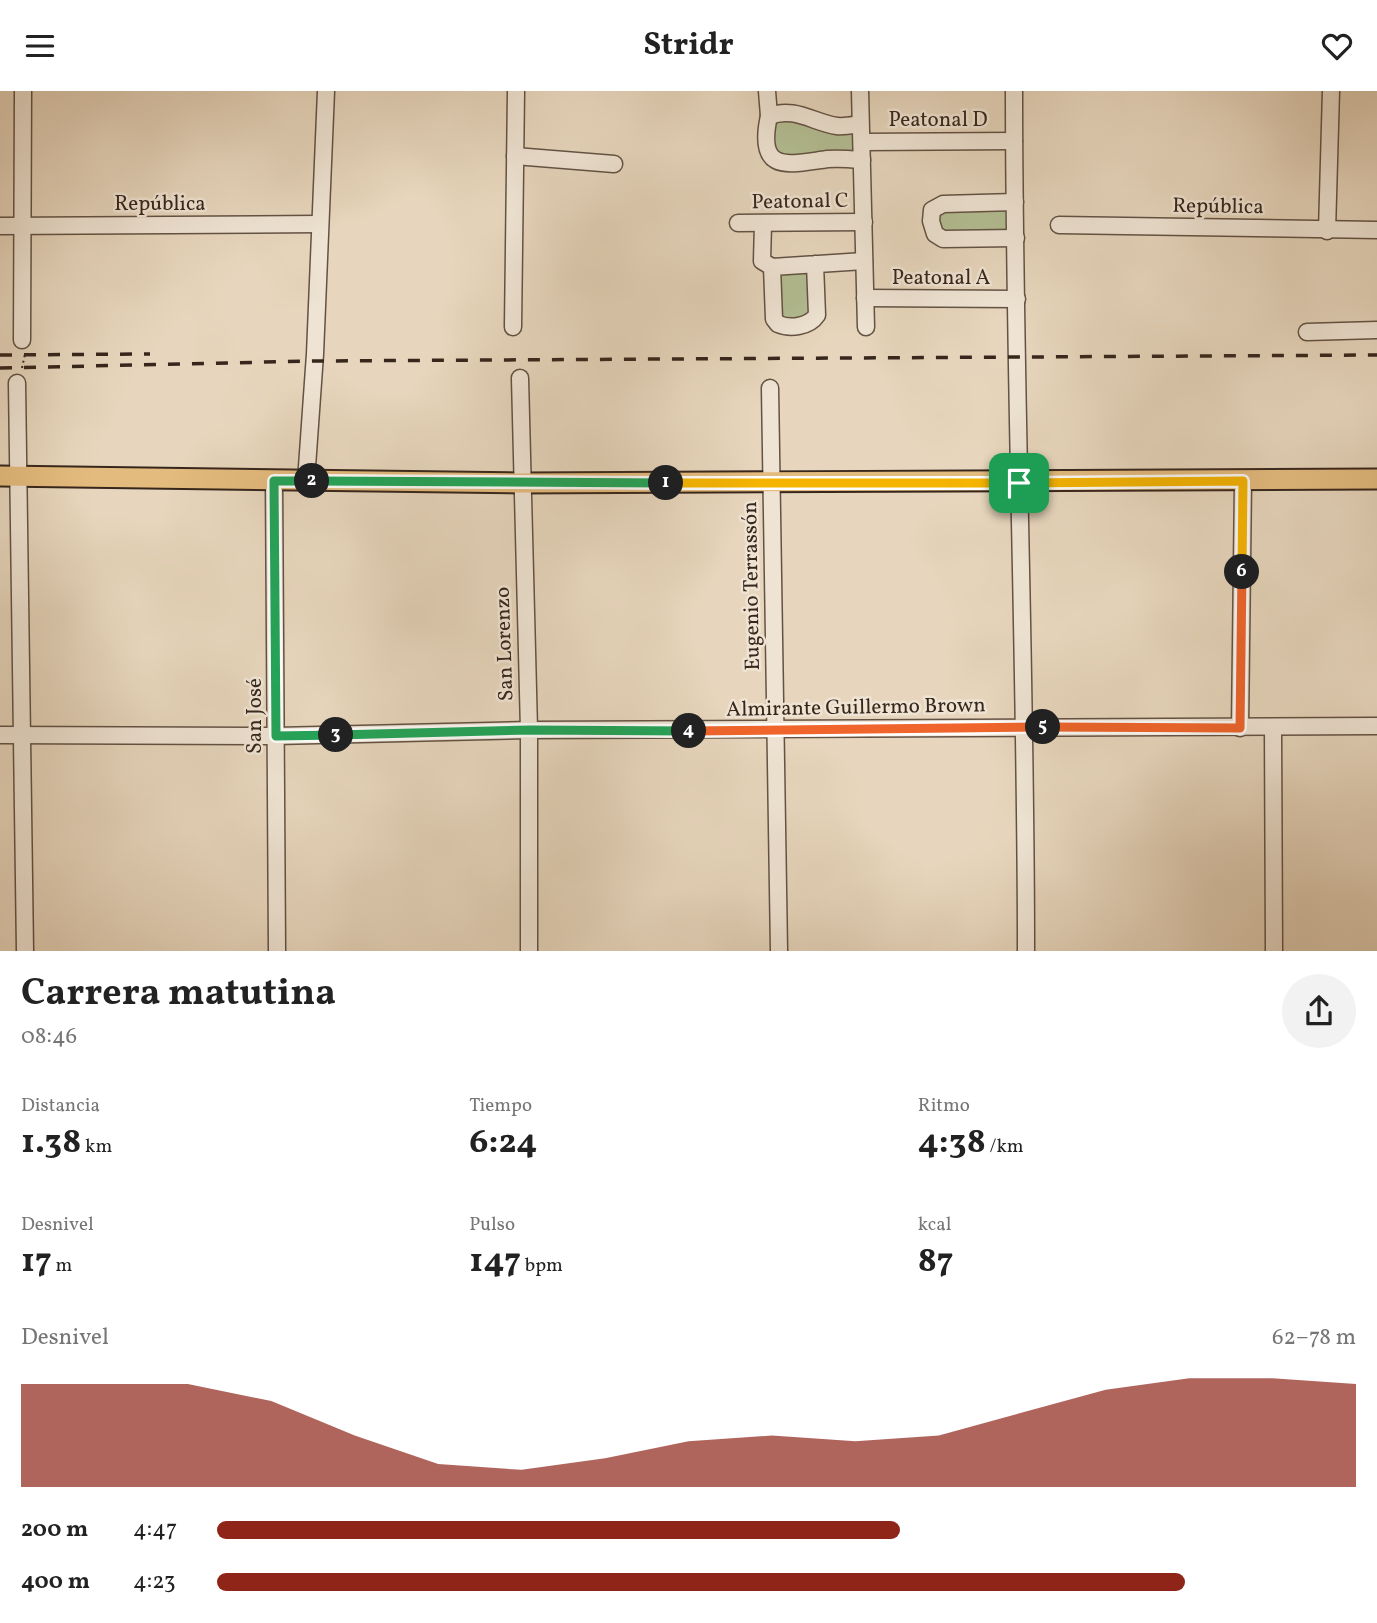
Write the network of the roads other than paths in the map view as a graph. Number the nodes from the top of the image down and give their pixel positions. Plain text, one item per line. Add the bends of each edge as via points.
1 (23, 91) edge
2 (326, 91) edge
3 (516, 91) edge
4 (767, 91) edge
5 (860, 91) edge
6 (1014, 91) edge
7 (1331, 91) edge
8 (769, 116) junction
9 (860, 124) junction
10 (1014, 141) junction
11 (862, 142) junction
12 (515, 156) junction
13 (862, 160) junction
14 (614, 164) dead end
15 (1015, 202) junction
16 (864, 222) junction
17 (738, 223) dead end
18 (320, 224) junction
19 (763, 224) junction
20 (1059, 225) dead end
21 (0, 226) edge
22 (22, 226) junction
23 (1377, 230) edge
24 (1327, 231) junction
25 (1016, 238) junction
26 (864, 261) junction
27 (815, 264) junction
28 (772, 267) junction
29 (864, 298) junction
30 (1017, 299) junction
31 (513, 327) dead end
32 (866, 327) dead end
33 (1377, 330) edge
34 (1307, 332) dead end
35 (22, 340) dead end
36 (520, 378) dead end
37 (17, 383) dead end
38 (770, 388) dead end
39 (8, 476) edge
40 (1377, 479) edge
41 (274, 481) junction
42 (306, 481) junction
43 (1243, 481) junction
44 (771, 482) junction
45 (1019, 483) junction
46 (521, 484) junction
47 (1026, 726) junction
48 (1377, 726) edge
49 (1240, 728) junction
50 (1273, 728) junction
51 (529, 730) junction
52 (775, 731) junction
53 (23, 734) junction
54 (0, 735) edge
55 (276, 736) junction
56 (25, 951) edge
57 (277, 951) edge
58 (528, 951) edge
59 (779, 951) edge
60 (1026, 951) edge
61 (1273, 951) edge

1 - 22 street
2 - 18 street
3 - 12 street
4 - 8 street
5 - 9 street
6 - 10 street
7 - 24 street
8 - 9 street via 796,114 836,126
8 - 13 street via 770,152 780,163
9 - 11 street
10 - 11 street, Peatonal D
10 - 15 street
11 - 13 street
12 - 14 street
12 - 31 street
13 - 16 street
15 - 25 street
15 - 25 street via 943,204 932,210 931,221 932,230 943,239
16 - 19 street, Peatonal C
16 - 26 street
17 - 19 street, Peatonal C
18 - 22 street, República
18 - 42 street
19 - 28 street via 762,261
20 - 24 street, República
21 - 22 street, República
22 - 35 street
23 - 24 street, República
25 - 30 street
26 - 27 street
26 - 29 street
27 - 28 street
27 - 28 street via 817,315 793,327 774,319
29 - 30 street, Peatonal A
29 - 32 street
30 - 45 street
33 - 34 street
36 - 46 street, San Lorenzo
37 - 39 street
38 - 44 street, Eugenio Terrassón
39 - 41 main road
39 - 53 street
40 - 43 main road
41 - 42 main road
41 - 55 street, San José
42 - 46 main road
43 - 45 main road
43 - 49 street
44 - 45 main road
44 - 46 main road
44 - 52 street, Eugenio Terrassón
45 - 47 street
46 - 51 street, San Lorenzo
47 - 49 street, Almirante Guillermo Brown
47 - 52 street, Almirante Guillermo Brown
47 - 60 street
48 - 50 street, Almirante Guillermo Brown
49 - 50 street, Almirante Guillermo Brown
50 - 61 street
51 - 52 street, Almirante Guillermo Brown
51 - 55 street, Almirante Guillermo Brown
51 - 58 street, San Lorenzo
52 - 59 street, Eugenio Terrassón
53 - 54 street, Almirante Guillermo Brown
53 - 55 street, Almirante Guillermo Brown
53 - 56 street
55 - 57 street, San José

